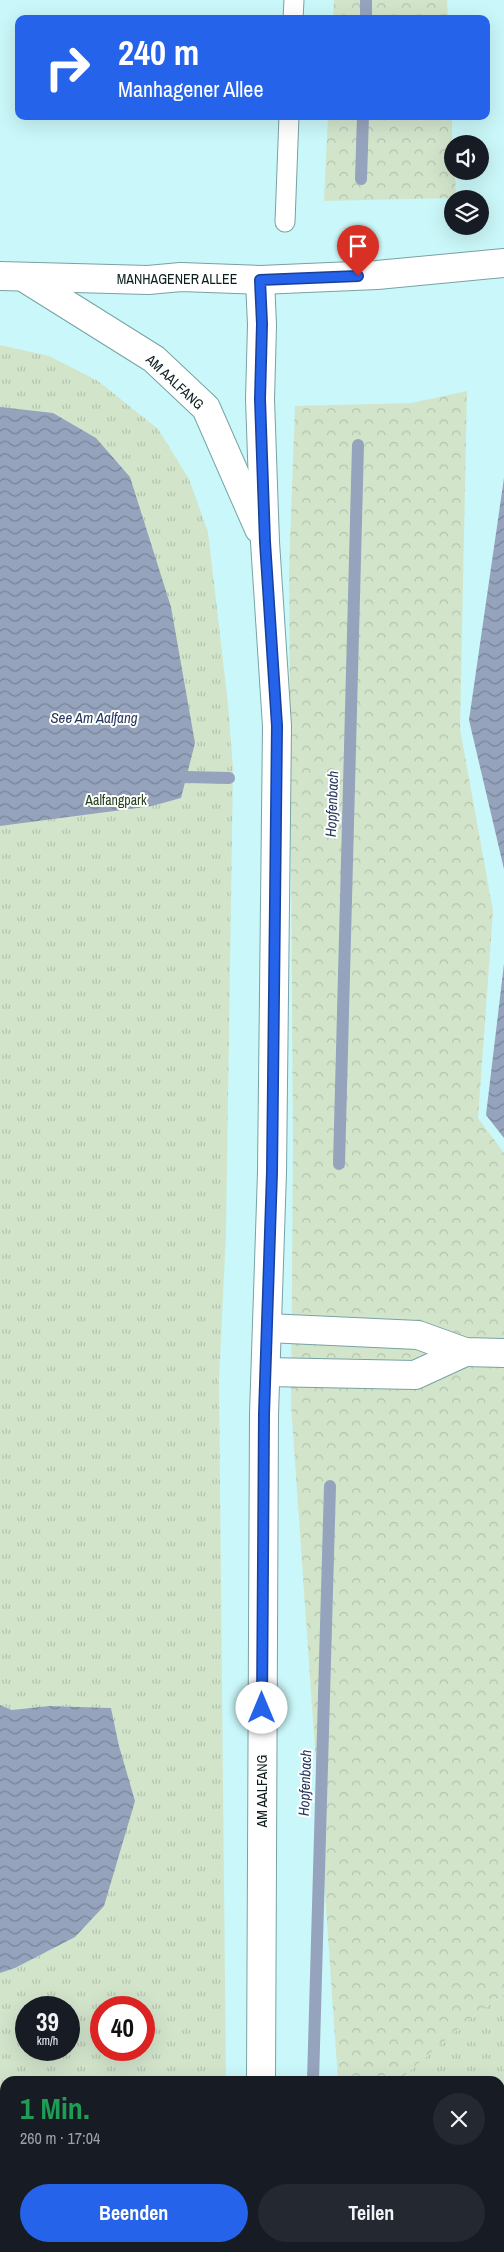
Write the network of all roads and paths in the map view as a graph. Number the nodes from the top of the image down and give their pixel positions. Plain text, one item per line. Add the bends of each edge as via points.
1 (294, 0) edge
2 (293, 15) edge
3 (289, 120) edge
4 (285, 222) dead end
5 (504, 264) edge
6 (11, 276) edge
7 (260, 280) junction
8 (265, 542) junction
9 (267, 1328) junction
10 (465, 1352) junction
11 (504, 1353) edge
12 (266, 1372) junction
13 (261, 2076) edge

1 - 2 lane
3 - 4 lane
5 - 7 main road, MANHAGENER ALLEE via 378,275
6 - 7 main road, MANHAGENER ALLEE
6 - 8 main road, AM AALFANG via 154,359 206,408
7 - 8 main road, AM AALFANG
8 - 9 main road, AM AALFANG via 277,726
9 - 10 main road via 418,1335
9 - 12 main road, AM AALFANG
10 - 11 main road
10 - 12 main road via 415,1375
12 - 13 main road, AM AALFANG

